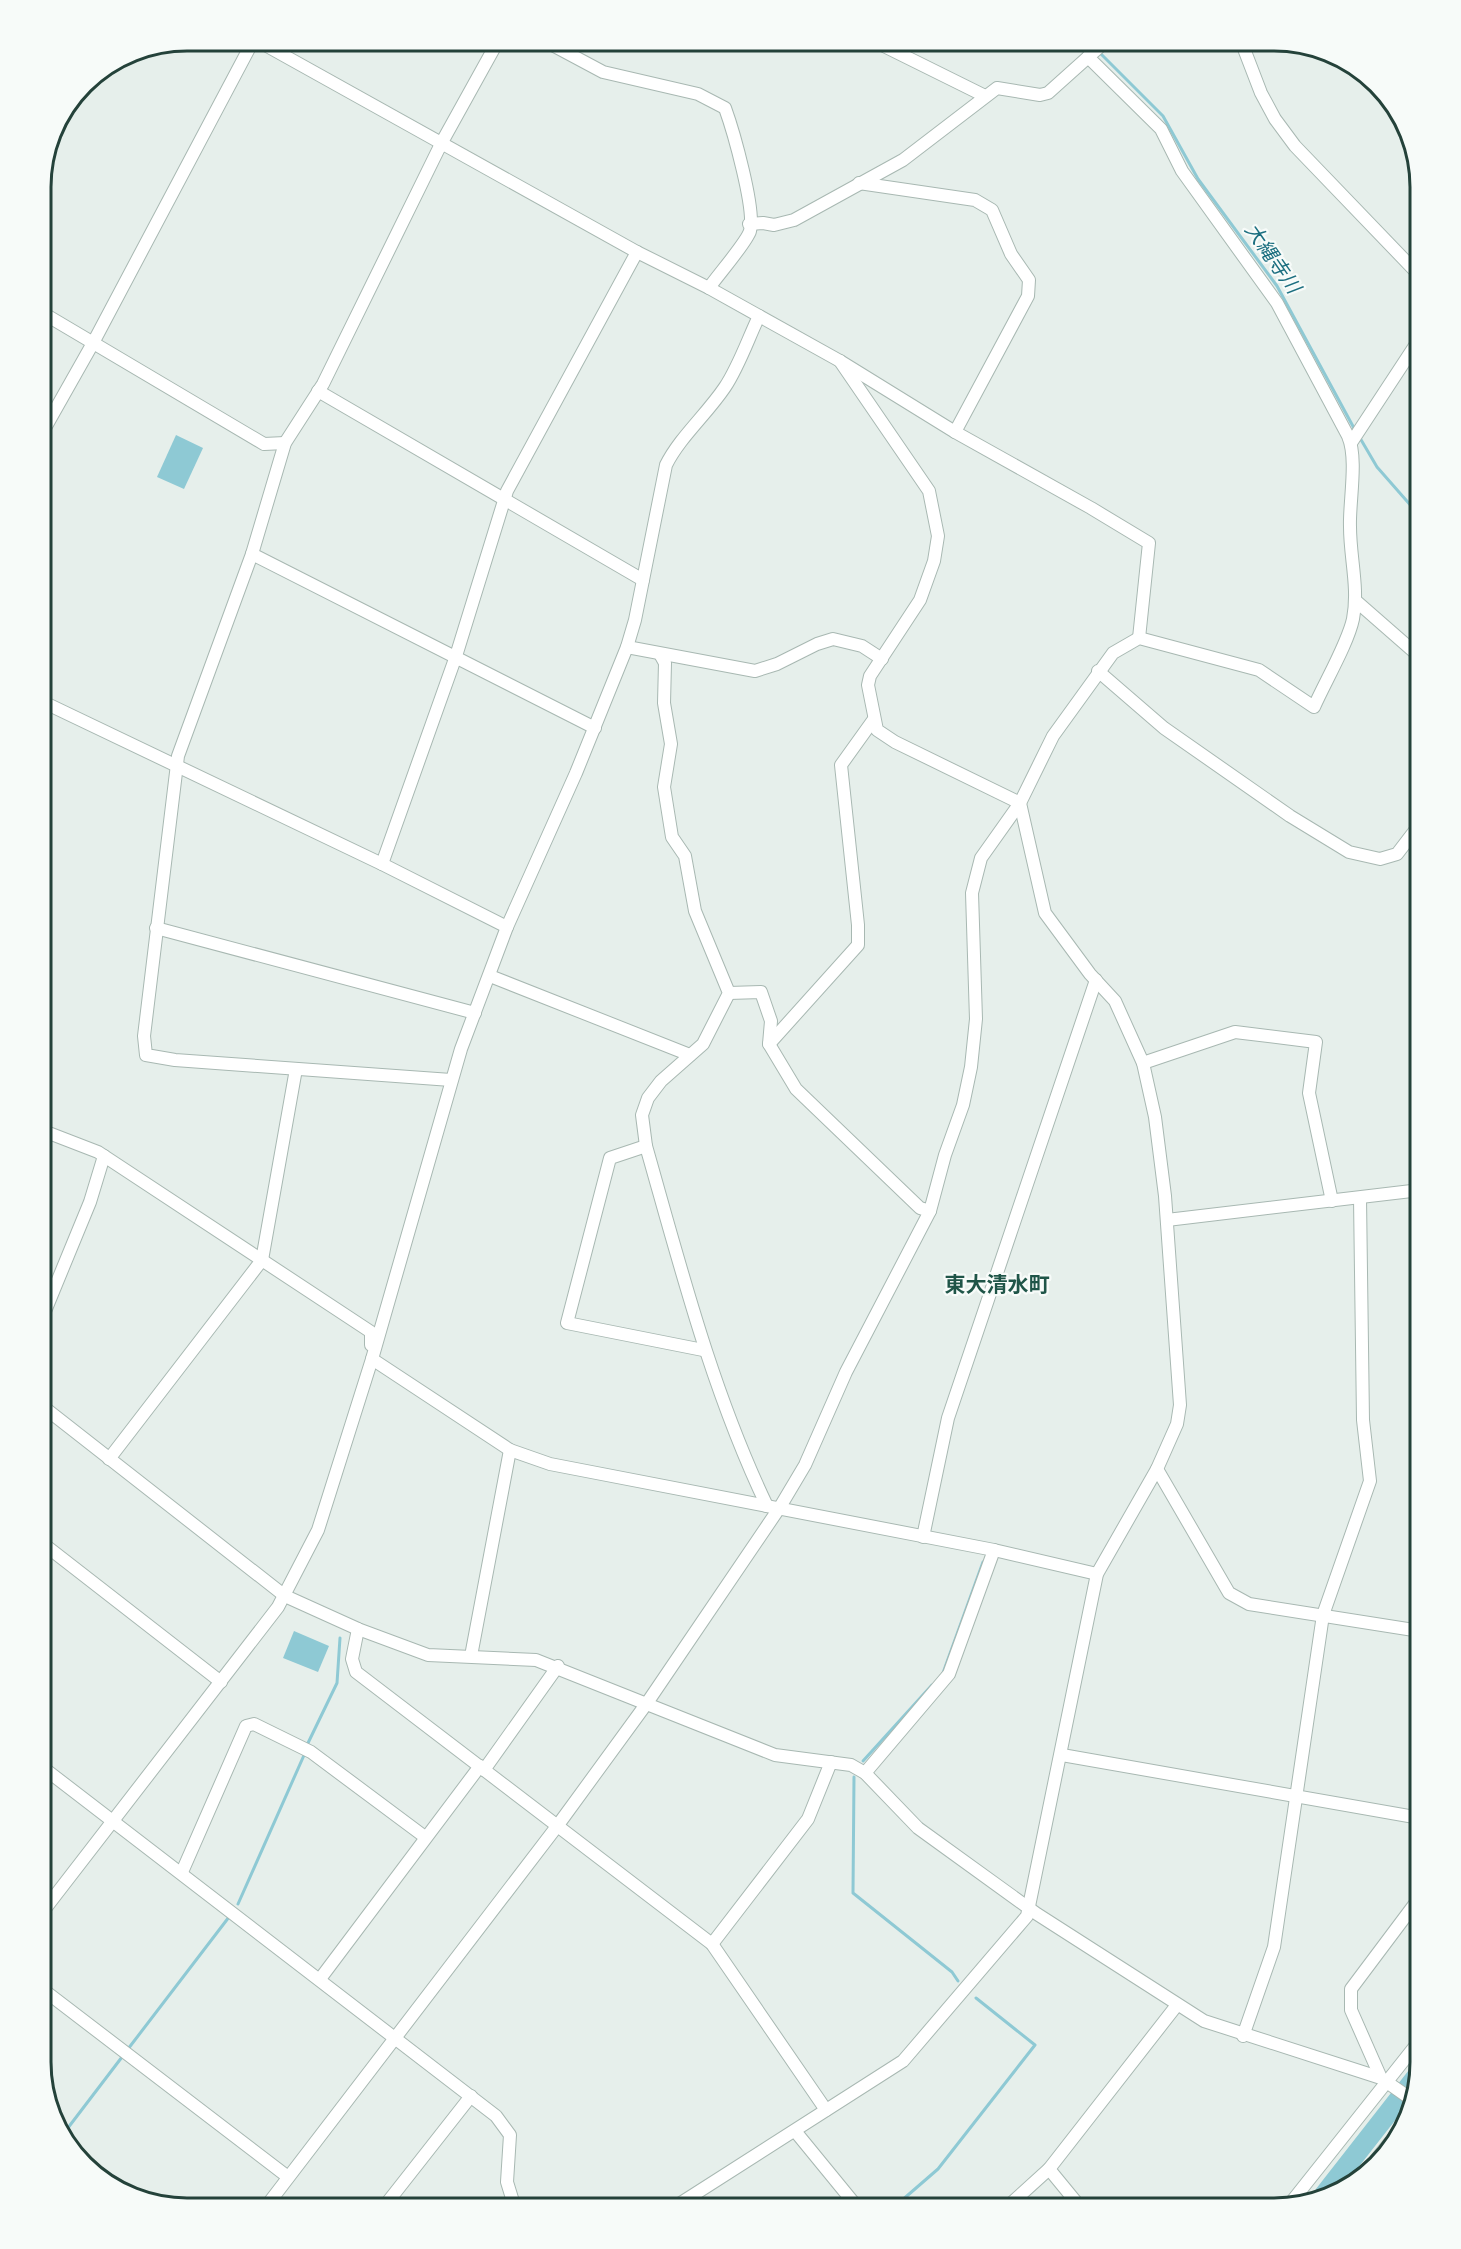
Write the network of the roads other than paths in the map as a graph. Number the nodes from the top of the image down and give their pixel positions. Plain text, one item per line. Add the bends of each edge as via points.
1 (247, 51) edge
2 (278, 51) edge
3 (492, 51) edge
4 (564, 51) edge
5 (894, 51) edge
6 (1096, 51) edge
7 (1098, 51) edge
8 (1245, 51) edge
9 (985, 96) junction
10 (442, 142) junction
11 (859, 183) junction
12 (749, 224) junction
13 (637, 252) junction
14 (1410, 266) edge
15 (709, 288) junction
16 (759, 316) junction
17 (51, 318) edge
18 (93, 343) junction
19 (1410, 353) edge
20 (840, 361) junction
21 (318, 391) junction
22 (51, 417) edge
23 (955, 432) junction
24 (1352, 441) junction
25 (285, 443) junction
26 (504, 501) junction
27 (252, 554) junction
28 (643, 580) junction
29 (1356, 601) junction
30 (1139, 638) junction
31 (627, 647) junction
32 (1410, 648) edge
33 (660, 654) junction
34 (456, 656) junction
35 (882, 659) junction
36 (1098, 671) junction
37 (51, 706) edge
38 (874, 719) junction
39 (595, 728) junction
40 (177, 765) junction
41 (1020, 803) junction
42 (1410, 837) edge
43 (382, 864) junction
44 (507, 927) junction
45 (156, 928) junction
46 (490, 976) junction
47 (1096, 980) junction
48 (729, 993) junction
49 (475, 1013) junction
50 (769, 1044) junction
51 (690, 1055) junction
52 (1143, 1063) junction
53 (296, 1069) junction
54 (451, 1080) junction
55 (51, 1134) edge
56 (646, 1146) junction
57 (104, 1156) junction
58 (1410, 1191) edge
59 (1360, 1198) junction
60 (1332, 1201) junction
61 (930, 1211) junction
62 (1167, 1221) junction
63 (262, 1260) junction
64 (51, 1296) edge
65 (703, 1350) junction
66 (372, 1359) junction
67 (51, 1413) edge
68 (510, 1450) junction
69 (109, 1459) junction
70 (1157, 1469) junction
71 (767, 1506) junction
72 (780, 1507) junction
73 (924, 1537) junction
74 (51, 1550) edge
75 (994, 1550) junction
76 (1097, 1574) junction
77 (285, 1596) junction
78 (1323, 1615) junction
79 (358, 1629) junction
80 (1410, 1629) edge
81 (471, 1656) junction
82 (558, 1666) junction
83 (221, 1682) junction
84 (647, 1702) junction
85 (1062, 1755) junction
86 (831, 1762) junction
87 (482, 1768) junction
88 (865, 1773) junction
89 (51, 1775) edge
90 (1298, 1795) junction
91 (1410, 1816) edge
92 (112, 1822) junction
93 (558, 1825) junction
94 (425, 1837) junction
95 (182, 1872) junction
96 (51, 1900) edge
97 (1029, 1908) junction
98 (1410, 1911) edge
99 (712, 1944) junction
100 (320, 1979) junction
101 (51, 1996) edge
102 (1177, 2005) junction
103 (1243, 2036) junction
104 (395, 2037) junction
105 (1410, 2053) edge
106 (1387, 2082) junction
107 (1406, 2094) edge
108 (471, 2096) junction
109 (826, 2110) junction
110 (795, 2131) junction
111 (1049, 2169) junction
112 (288, 2177) junction
113 (1296, 2196) edge
114 (272, 2198) edge
115 (391, 2198) edge
116 (512, 2198) edge
117 (689, 2198) edge
118 (850, 2198) edge
119 (1017, 2198) edge
120 (1073, 2198) edge

1 - 18 street
2 - 10 street
3 - 10 street
4 - 12 street via 603,72 698,94 725,108 749,205
5 - 9 street
6 - 9 street via 1048,93 1040,95 1004,87
7 - 24 street via 1161,129 1182,171 1277,303
8 - 14 street via 1261,93 1295,146
9 - 11 street via 903,160
10 - 13 street
10 - 21 street
11 - 12 street via 794,220 774,225
11 - 23 street via 975,200 985,205 992,210 1011,254 1029,279 1028,296
12 - 15 street via 750,231
13 - 15 street
13 - 26 street
15 - 16 street
16 - 20 street
16 - 28 street via 727,384 666,465
17 - 18 street
18 - 22 street
18 - 25 street via 264,444
19 - 24 street
20 - 23 street
20 - 35 street via 929,491 936,518 938,536 926,584 908,621
21 - 25 street
21 - 26 street
23 - 30 street via 1149,543
24 - 29 street via 1350,531
25 - 27 street
26 - 28 street
26 - 34 street
27 - 34 street
27 - 40 street
28 - 31 street
29 - 30 street via 1346,640 1314,707 1259,669
29 - 32 street
30 - 36 street via 1113,653
31 - 33 street
31 - 39 street
33 - 35 street via 755,671 833,639 862,646
33 - 48 street via 665,663 664,703 671,744 664,787 672,837 685,856 695,911
34 - 39 street
34 - 43 street
35 - 38 street via 868,685
36 - 41 street via 1053,736
36 - 42 street via 1164,728 1349,852 1380,859 1397,854
37 - 40 street
38 - 41 street via 877,730 895,742
38 - 50 street via 841,765 858,945
39 - 44 street
40 - 43 street
40 - 45 street
41 - 47 street via 1041,905
41 - 61 street via 981,858 975,873 972,893 976,1019 971,1067
43 - 44 street
44 - 46 street
45 - 49 street
45 - 53 street via 144,1036 146,1055
46 - 49 street
46 - 51 street
47 - 52 street via 1115,1001
47 - 73 street via 948,1418
48 - 50 street via 761,992 771,1021
48 - 51 street via 703,1044
49 - 54 street
50 - 61 street via 796,1089 920,1208
51 - 56 street via 648,1098 642,1115
52 - 60 street via 1235,1032 1316,1042 1309,1093
52 - 62 street via 1155,1117
53 - 54 street
53 - 63 street
54 - 66 street
55 - 57 street
56 - 65 street
56 - 65 street via 610,1158 567,1323
57 - 63 street
57 - 64 street via 90,1202
58 - 59 street
59 - 60 street
59 - 78 street via 1363,1420 1370,1481
60 - 62 street
61 - 72 street via 846,1372 805,1465
62 - 70 street via 1180,1405 1177,1424
63 - 66 street via 371,1332
63 - 69 street
65 - 71 street via 739,1447
66 - 68 street
66 - 77 street via 318,1530
67 - 69 street
68 - 71 street via 550,1464
68 - 81 street
69 - 77 street
70 - 76 street
70 - 78 street via 1229,1593 1249,1604
71 - 72 street
72 - 73 street
72 - 84 street
73 - 75 street
74 - 83 street
75 - 76 street
75 - 88 street via 949,1674
76 - 85 street
77 - 79 street
77 - 83 street
78 - 80 street
78 - 90 street
79 - 81 street via 428,1655
79 - 87 street via 352,1659 356,1672
81 - 82 street via 536,1660
82 - 84 street
82 - 87 street
83 - 92 street
84 - 86 street via 775,1755
84 - 93 street
85 - 90 street
85 - 97 street
86 - 88 street via 851,1765
86 - 99 street via 808,1819
87 - 93 street
87 - 94 street
88 - 97 street via 918,1828
89 - 92 street
90 - 91 street
90 - 103 street via 1274,1947
92 - 95 street
92 - 96 street
93 - 99 street
93 - 104 street
94 - 95 street via 311,1752 254,1724 246,1726
94 - 100 street
95 - 100 street
97 - 102 street
97 - 109 street via 1027,1916 913,2053
98 - 106 street via 1352,1989 1351,2010
99 - 109 street
100 - 104 street
101 - 112 street
102 - 103 street via 1204,2021
102 - 111 street
103 - 106 street
104 - 108 street
104 - 112 street
105 - 106 street
106 - 107 street
106 - 113 street
108 - 115 street
108 - 116 street via 496,2116 510,2135 507,2182
109 - 110 street
110 - 117 street
110 - 118 street
111 - 119 street
111 - 120 street
112 - 114 street

